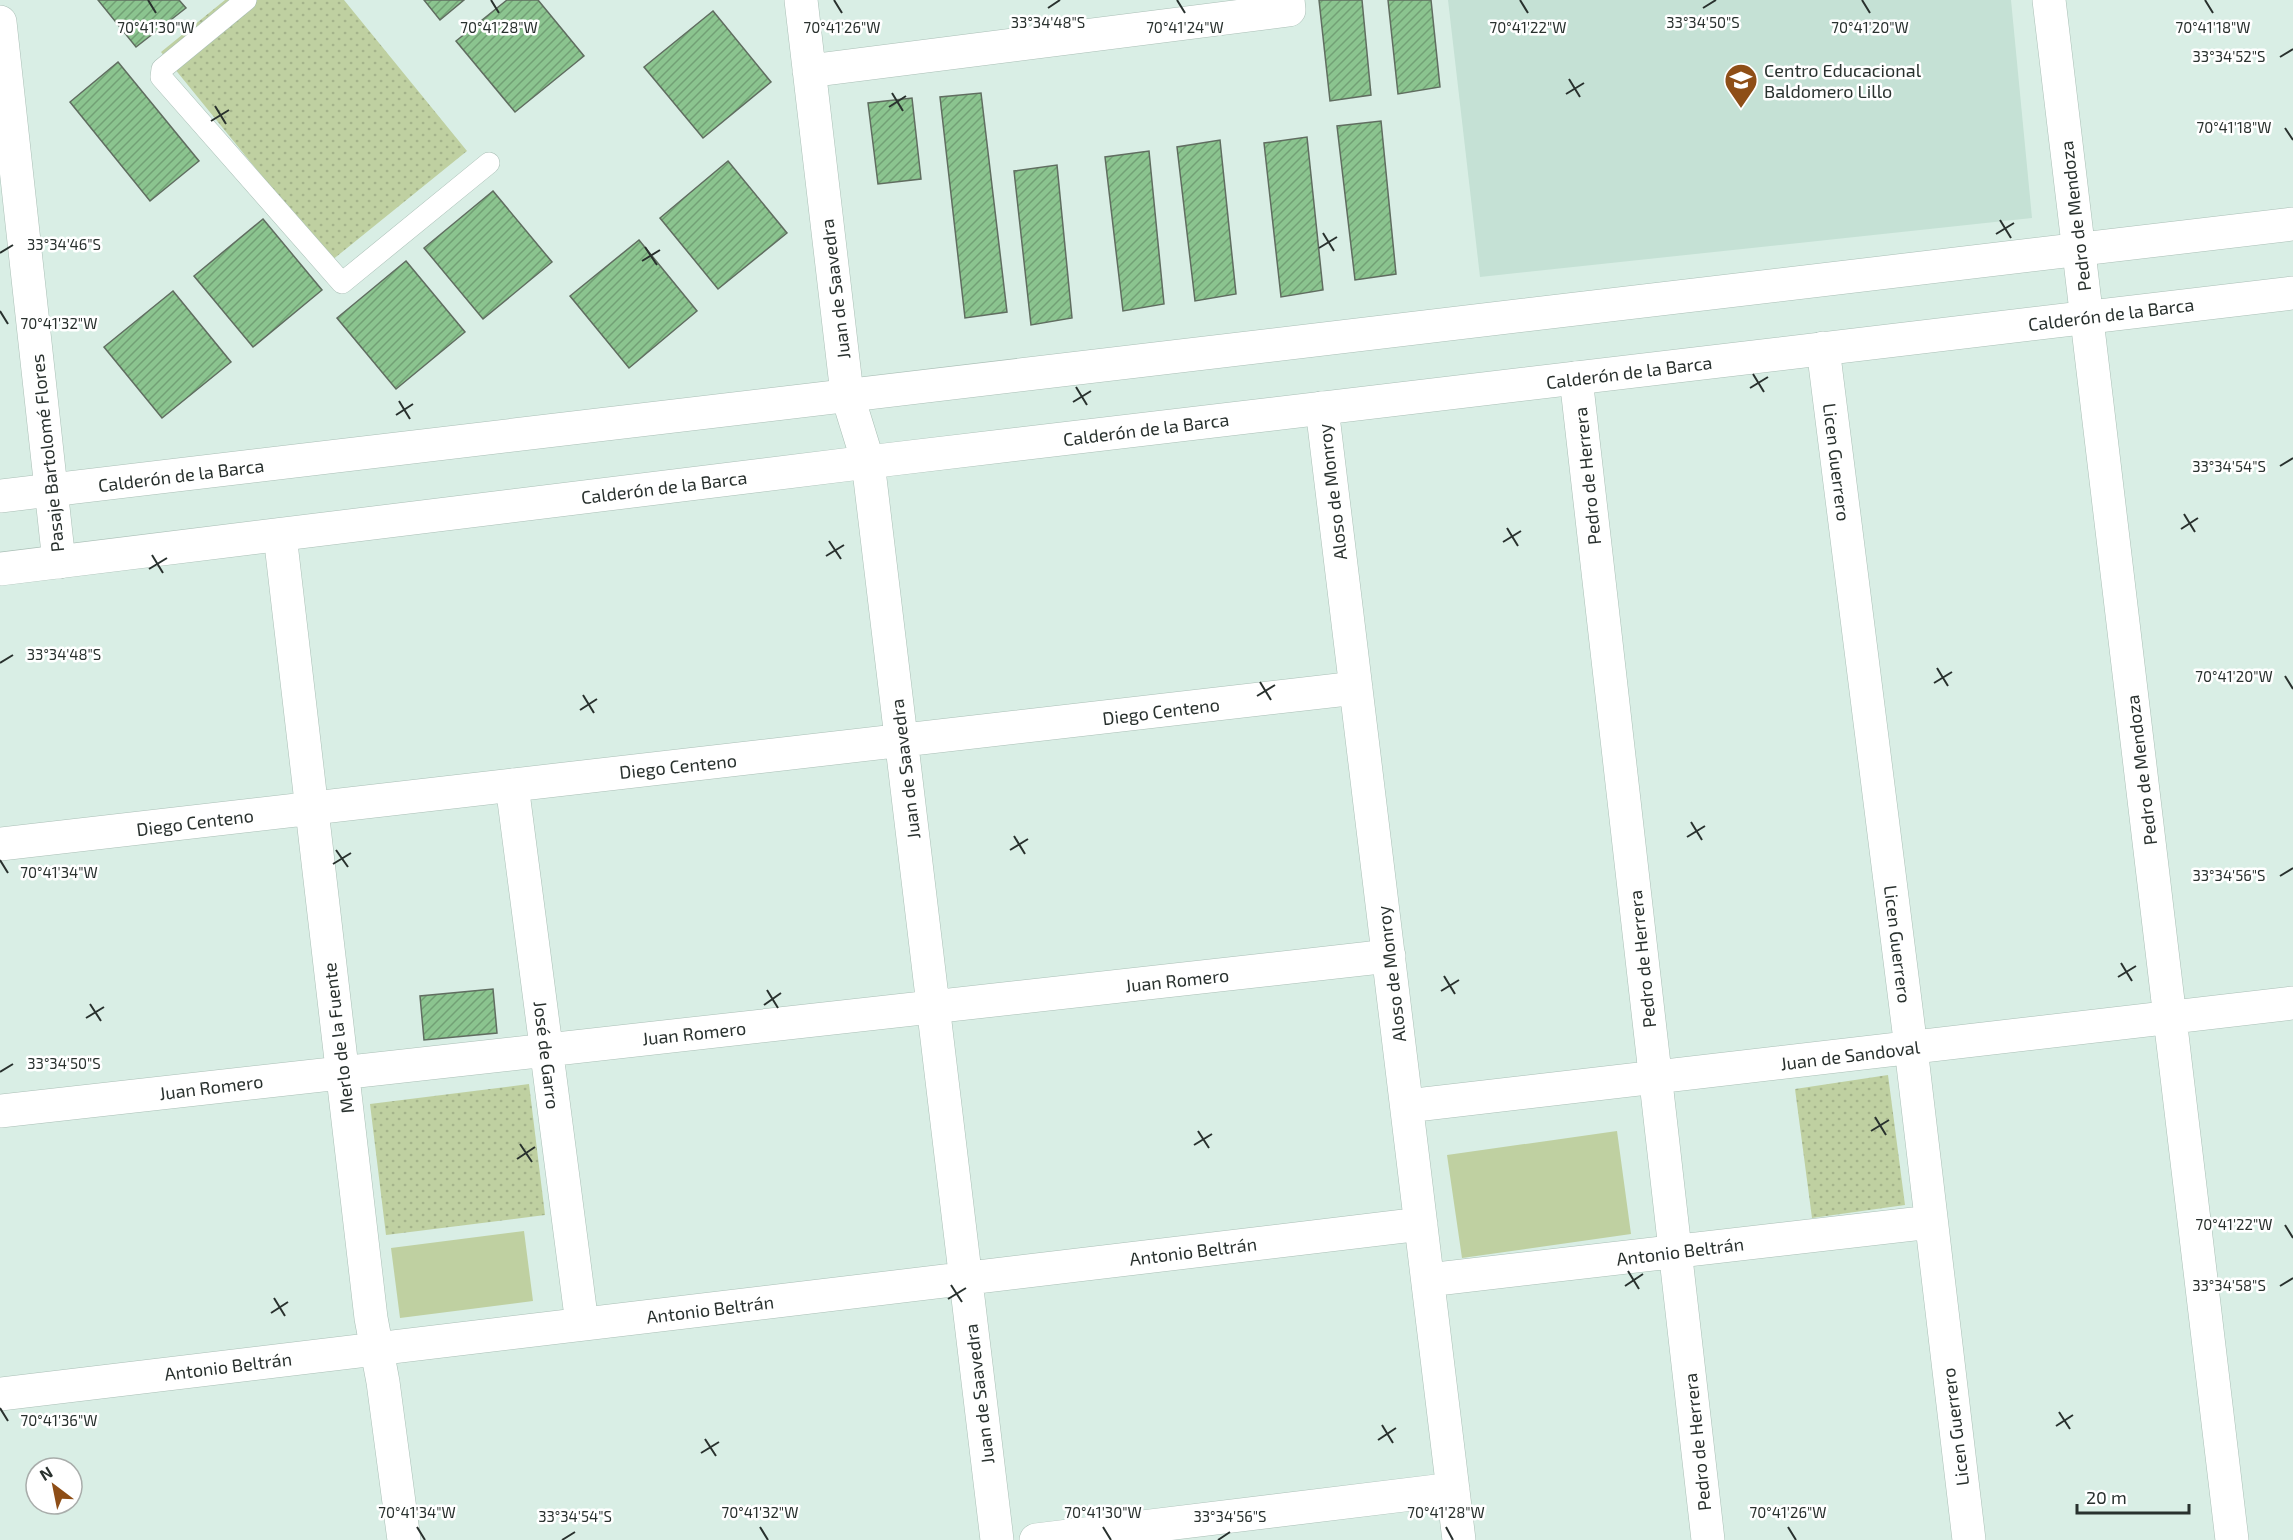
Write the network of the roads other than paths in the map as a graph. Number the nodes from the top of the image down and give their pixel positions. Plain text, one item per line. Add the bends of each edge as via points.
1 (246, 0) edge
2 (801, 0) edge
3 (1288, 0) edge
4 (2049, 0) edge
5 (0, 22) edge
6 (809, 71) junction
7 (4, 104) edge
8 (489, 163) dead end
9 (2293, 224) edge
10 (2079, 249) junction
11 (2293, 293) edge
12 (2087, 317) junction
13 (1823, 348) junction
14 (1576, 378) junction
15 (847, 394) junction
16 (1322, 408) junction
17 (868, 462) junction
18 (52, 490) junction
19 (0, 496) edge
20 (280, 535) junction
21 (59, 562) junction
22 (0, 569) edge
23 (1356, 688) junction
24 (902, 741) junction
25 (512, 785) junction
26 (312, 808) junction
27 (0, 844) edge
28 (1389, 956) junction
29 (2293, 1003) edge
30 (933, 1007) junction
31 (2170, 1018) junction
32 (1911, 1048) junction
33 (546, 1050) junction
34 (342, 1072) junction
35 (1655, 1078) junction
36 (1407, 1106) junction
37 (0, 1112) edge
38 (1931, 1222) junction
39 (1421, 1224) junction
40 (1675, 1252) junction
41 (966, 1279) junction
42 (1428, 1280) junction
43 (582, 1324) junction
44 (377, 1349) junction
45 (0, 1394) edge
46 (1453, 1489) junction
47 (404, 1540) edge
48 (997, 1540) edge
49 (1036, 1540) edge
50 (1460, 1540) edge
51 (1708, 1540) edge
52 (1969, 1540) edge
53 (2232, 1540) edge

1 - 8 lane via 162,69 161,77 342,283
2 - 6 street, Juan de Saavedra
3 - 6 street via 1289,10
4 - 10 street, Pedro de Mendoza
5 - 7 street, Pasaje Bartolomé Flores
6 - 15 street, Juan de Saavedra
7 - 18 street, Pasaje Bartolomé Flores
9 - 10 street, Calderón de la Barca
10 - 12 street, Pedro de Mendoza
10 - 15 street, Calderón de la Barca
11 - 12 street, Calderón de la Barca
12 - 13 street, Calderón de la Barca
12 - 31 street, Pedro de Mendoza
13 - 14 street, Calderón de la Barca
13 - 32 street, Licen Guerrero
14 - 16 street, Calderón de la Barca
14 - 35 street, Pedro de Herrera
15 - 17 street, Juan de Saavedra
15 - 18 street, Calderón de la Barca
16 - 17 street, Calderón de la Barca
16 - 23 street, Aloso de Monroy
17 - 20 street, Calderón de la Barca
17 - 24 street, Juan de Saavedra
18 - 19 street, Calderón de la Barca
18 - 21 street, Pasaje Bartolomé Flores
20 - 21 street, Calderón de la Barca
20 - 26 street, Merlo de la Fuente
21 - 22 street, Calderón de la Barca
23 - 24 street, Diego Centeno
23 - 28 street, Aloso de Monroy
24 - 25 street, Diego Centeno
24 - 30 street, Juan de Saavedra
25 - 26 street, Diego Centeno
25 - 33 street, José de Garro
26 - 27 street, Diego Centeno
26 - 34 street, Merlo de la Fuente
28 - 30 street, Juan Romero
28 - 36 street, Aloso de Monroy
29 - 31 street, Juan de Sandoval
30 - 33 street, Juan Romero
30 - 41 street, Juan de Saavedra
31 - 32 street, Juan de Sandoval
31 - 53 street, Pedro de Mendoza
32 - 35 street, Juan de Sandoval
32 - 38 street, Licen Guerrero
33 - 34 street, Juan Romero
33 - 43 street, José de Garro
34 - 37 street, Juan Romero
34 - 44 street, Merlo de la Fuente
35 - 36 street, Juan de Sandoval
35 - 40 street, Pedro de Herrera
36 - 39 street, Aloso de Monroy
38 - 40 street, Antonio Beltrán
38 - 52 street, Licen Guerrero
39 - 41 street, Antonio Beltrán
39 - 42 street, Aloso de Monroy
40 - 42 street, Antonio Beltrán
40 - 51 street, Pedro de Herrera
41 - 43 street, Antonio Beltrán
41 - 48 street, Juan de Saavedra
42 - 46 street, Aloso de Monroy
43 - 44 street, Antonio Beltrán
44 - 45 street, Antonio Beltrán
44 - 47 street, Merlo de la Fuente
46 - 49 street
46 - 50 street, Aloso de Monroy

